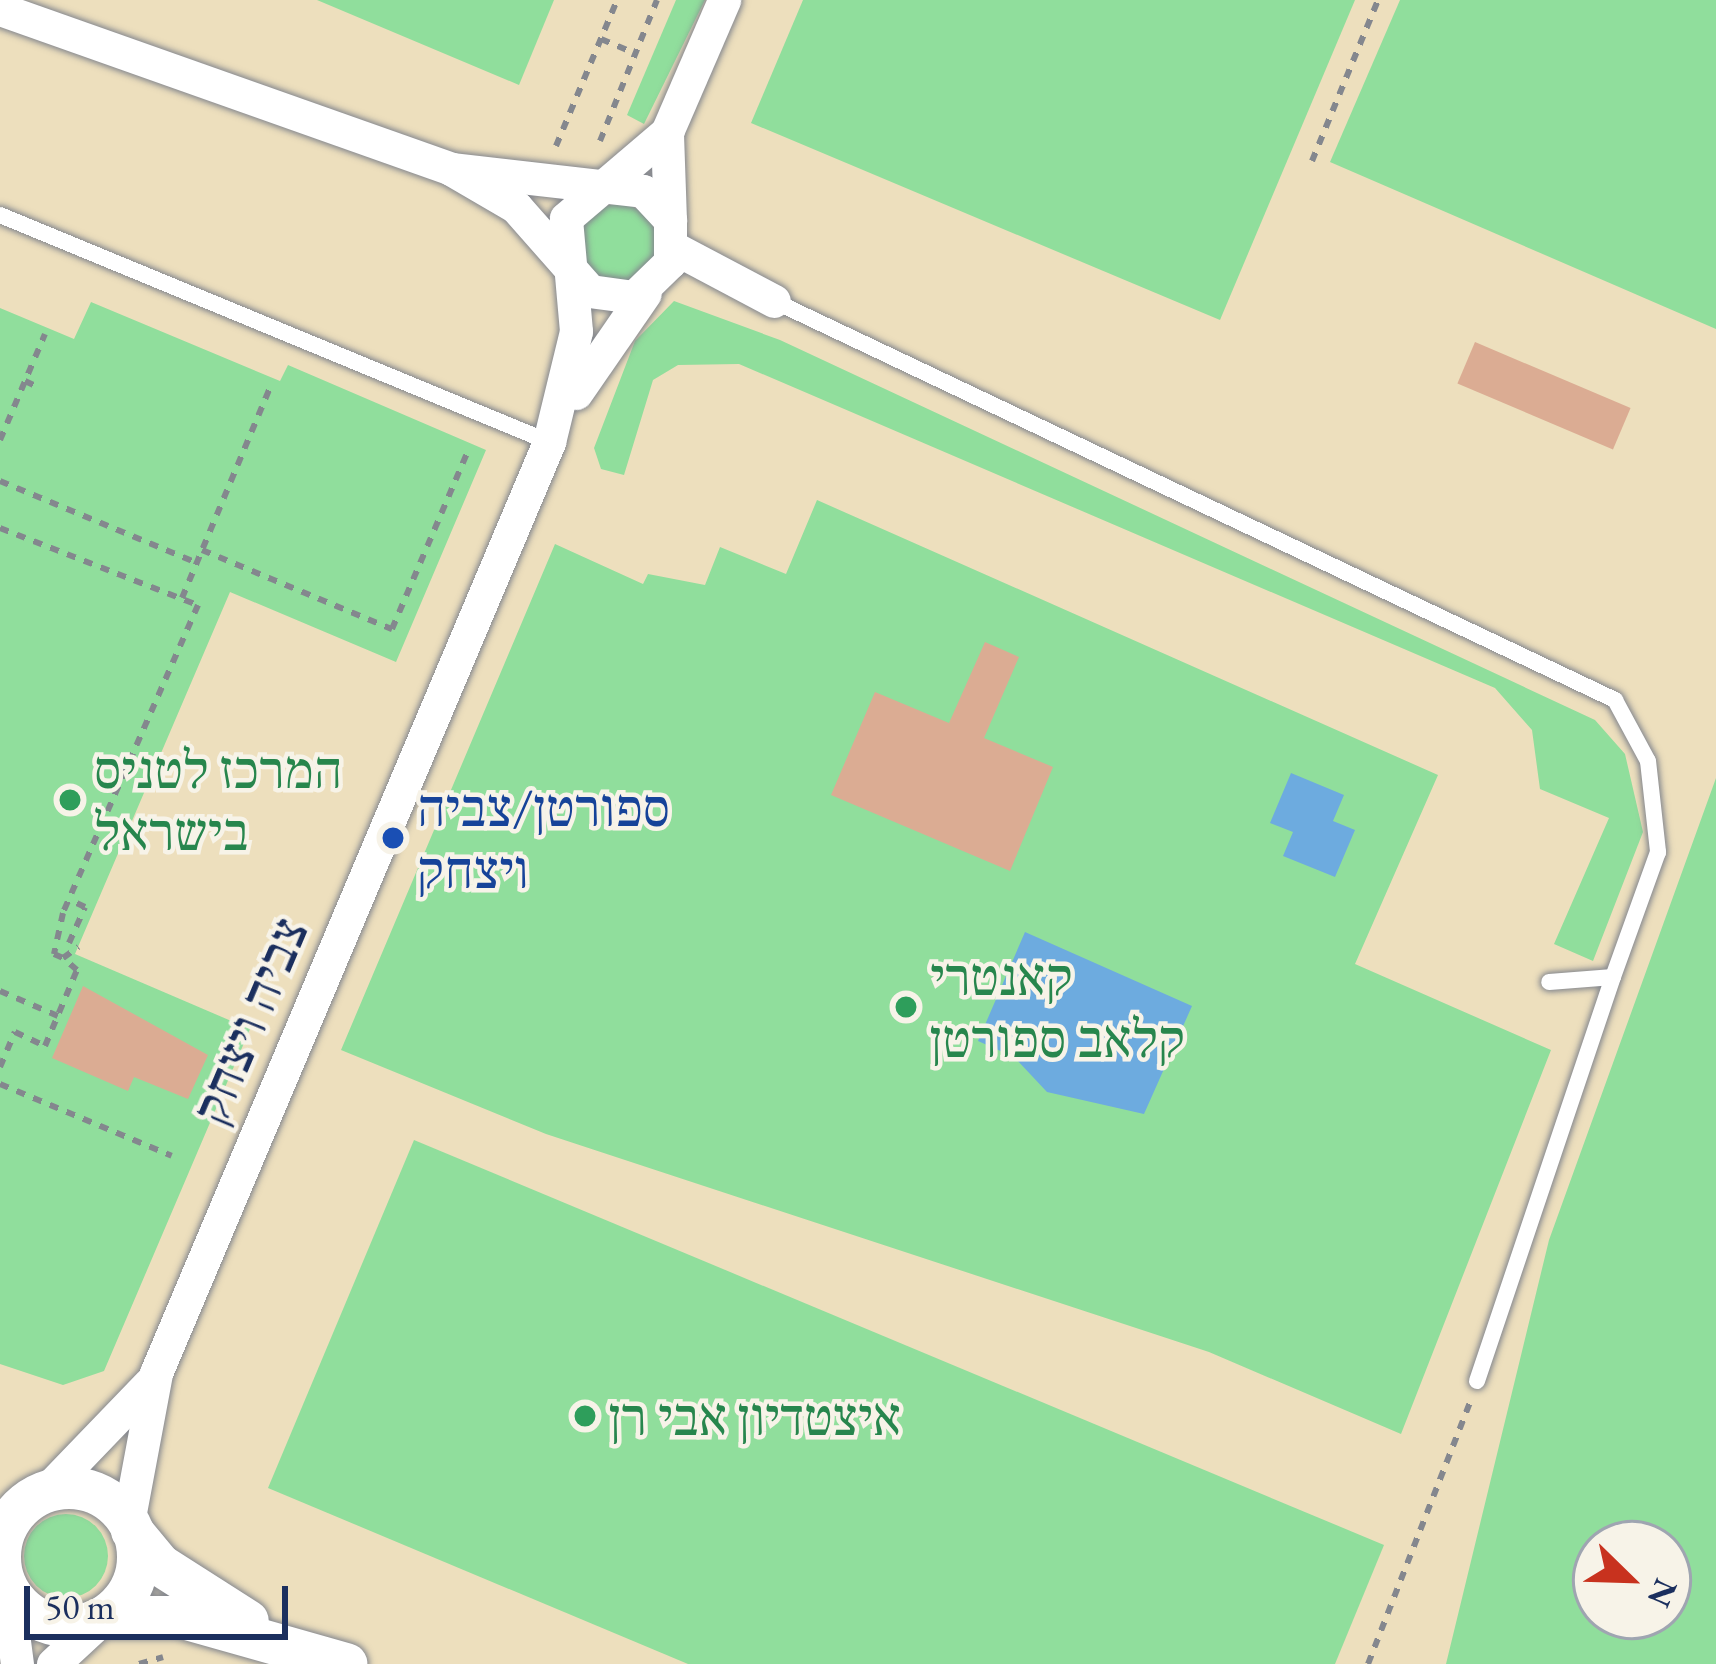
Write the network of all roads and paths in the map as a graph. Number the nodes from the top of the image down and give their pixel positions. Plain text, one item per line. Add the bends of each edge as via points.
1 (616, 0) edge
2 (657, 0) edge
3 (724, 0) edge
4 (1378, 0) edge
5 (0, 9) edge
6 (600, 38) junction
7 (636, 54) junction
8 (667, 131) junction
9 (1312, 160) dead end
10 (550, 161) dead end
11 (452, 169) junction
12 (596, 174) junction
13 (0, 215) edge
14 (672, 234) junction
15 (564, 264) junction
16 (649, 290) junction
17 (774, 301) joint
18 (45, 334) dead end
19 (25, 381) junction
20 (40, 388) dead end
21 (270, 388) dead end
22 (0, 440) edge
23 (549, 442) junction
24 (468, 451) dead end
25 (0, 481) edge
26 (0, 528) edge
27 (202, 550) junction
28 (197, 563) junction
29 (182, 598) junction
30 (68, 900) junction
31 (63, 958) junction
32 (1613, 977) junction
33 (1549, 982) dead end
34 (0, 992) edge
35 (58, 1016) junction
36 (0, 1067) edge
37 (0, 1084) edge
38 (172, 1156) dead end
39 (156, 1373) junction
40 (1477, 1381) joint
41 (26, 1493) edge
42 (130, 1527) junction
43 (3, 1586) edge
44 (104, 1617) junction
45 (271, 1636) junction
46 (17, 1664) edge
47 (53, 1664) edge
48 (346, 1664) edge
49 (1368, 1664) edge

1 - 6 path
2 - 7 path
3 - 8 street
4 - 9 path
5 - 11 street
6 - 7 path
6 - 10 path
7 - 12 path
8 - 12 street
8 - 14 street
11 - 12 street
11 - 15 street via 517,207
12 - 14 street via 643,191
12 - 15 street via 566,218
13 - 23 lane
14 - 16 street
14 - 17 street
15 - 16 street via 611,299
15 - 23 street, צביה ויצחק via 576,331
16 - 23 street, צביה ויצחק via 619,319
17 - 32 lane via 1615,700 1648,761 1658,852
18 - 19 path
19 - 20 path
19 - 22 path
21 - 27 path
23 - 39 street, צביה ויצחק
24 - 27 path via 392,629
25 - 28 path
26 - 29 path via 3,520
27 - 28 path
28 - 29 path
29 - 30 path via 197,605
30 - 31 path via 54,954
30 - 31 path via 85,907
31 - 35 path via 77,970
32 - 33 lane
32 - 40 lane
34 - 35 path
35 - 36 path via 45,1046 15,1032
37 - 38 path
39 - 41 street, צביה ויצחק via 114,1431
39 - 42 street, צביה ויצחק
40 - 49 path
41 - 42 street via 102,1497
41 - 43 street via 5,1531
42 - 44 street via 134,1584
42 - 45 street via 160,1564
43 - 44 street via 40,1621
43 - 46 street
44 - 45 street via 179,1617
44 - 47 street
45 - 48 street

